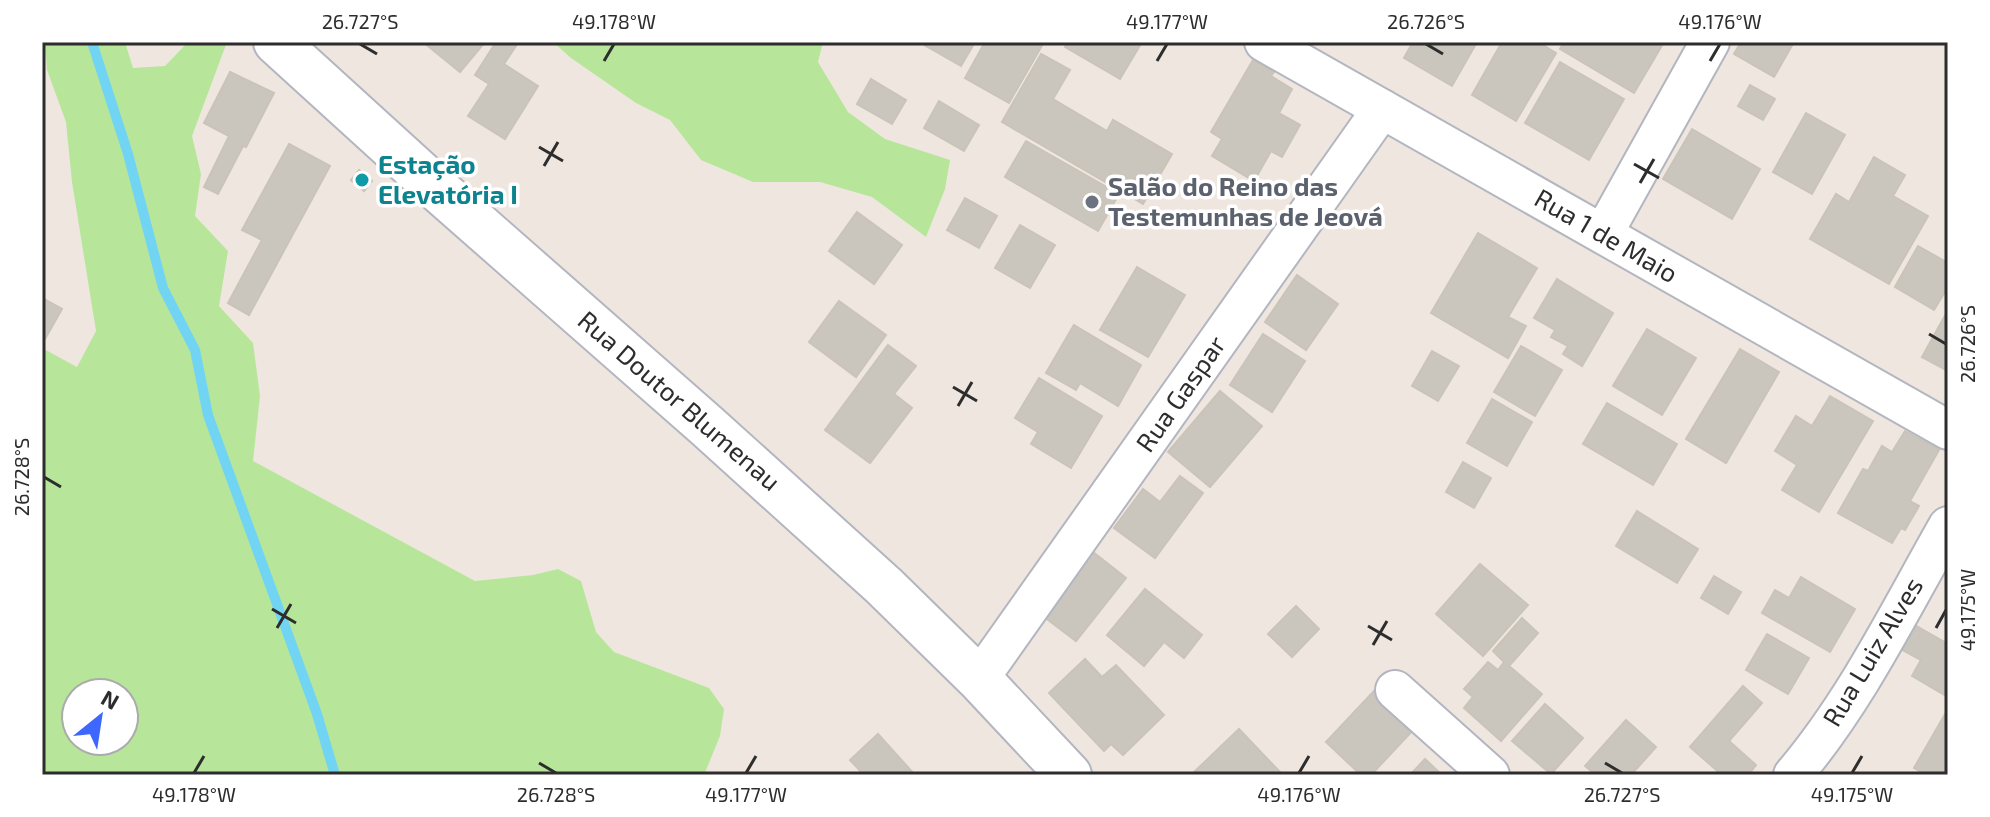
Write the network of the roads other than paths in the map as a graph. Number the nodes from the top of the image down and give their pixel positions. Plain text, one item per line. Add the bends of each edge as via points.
1 (276, 42) edge
2 (1264, 42) edge
3 (1710, 42) edge
4 (1382, 109) junction
5 (1603, 234) junction
6 (1948, 430) edge
7 (1948, 526) edge
8 (979, 679) junction
9 (1395, 690) dead end
10 (1069, 775) edge
11 (1490, 775) edge
12 (1793, 775) edge

1 - 8 street, Rua Doutor Blumenau via 795,504
2 - 4 street, Rua 1 de Maio
3 - 5 street
4 - 5 street, Rua 1 de Maio
4 - 8 street, Rua Gaspar
5 - 6 street, Rua 1 de Maio
7 - 12 street, Rua Luiz Alves via 1859,683
8 - 10 street, Rua Doutor Blumenau
9 - 11 street

